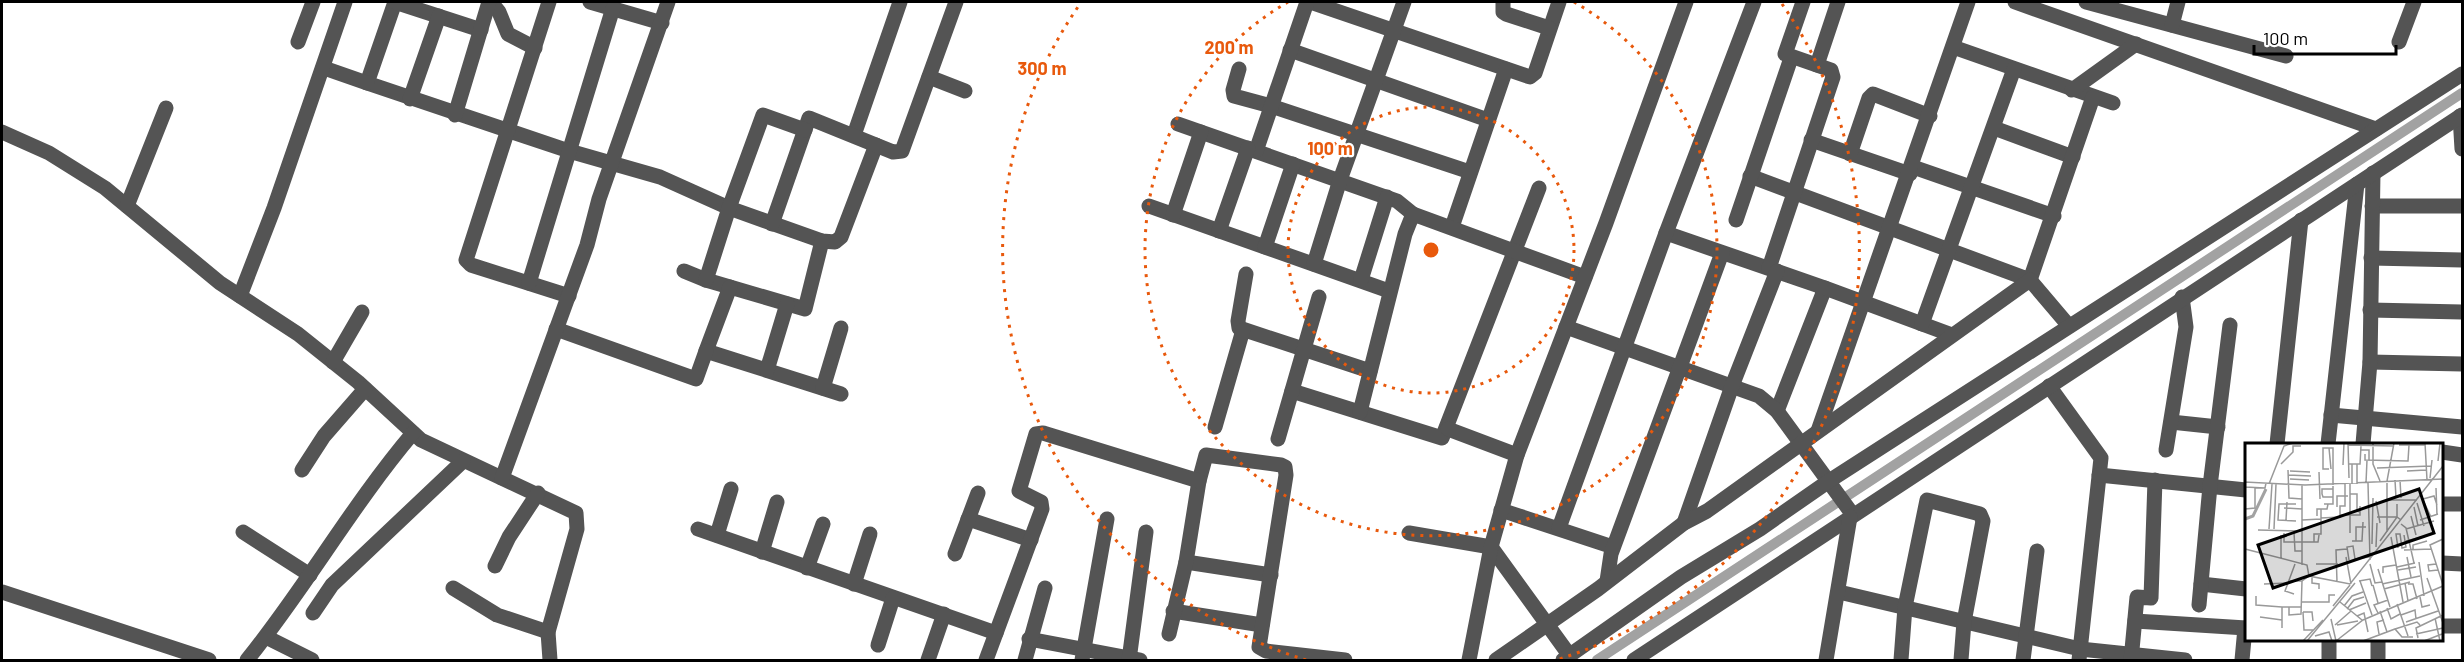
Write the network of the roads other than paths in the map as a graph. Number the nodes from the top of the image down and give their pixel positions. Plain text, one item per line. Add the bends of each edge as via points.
1 (313, 2) edge
2 (345, 2) edge
3 (395, 2) edge
4 (490, 2) edge
5 (549, 2) edge
6 (668, 2) edge
7 (900, 2) edge
8 (956, 2) edge
9 (1308, 2) edge
10 (1404, 2) edge
11 (1503, 2) edge
12 (1559, 2) edge
13 (1686, 2) edge
14 (1754, 2) edge
15 (1803, 2) edge
16 (1838, 2) edge
17 (1968, 2) edge
18 (2015, 2) edge
19 (2086, 2) edge
20 (2178, 2) edge
21 (2414, 2) edge
22 (602, 4) edge
23 (2105, 4) edge
24 (439, 16) junction
25 (662, 23) junction
26 (2172, 25) junction
27 (1549, 28) junction
28 (1395, 29) junction
29 (481, 30) junction
30 (298, 42) dead end
31 (2399, 42) dead end
32 (2136, 44) junction
33 (1953, 47) junction
34 (535, 48) junction
35 (1290, 50) junction
36 (2286, 56) dead end
37 (1791, 58) junction
38 (1817, 65) junction
39 (324, 68) junction
40 (1239, 69) dead end
41 (1506, 69) junction
42 (2014, 69) junction
43 (2463, 74) edge
44 (929, 78) junction
45 (1377, 80) junction
46 (367, 83) junction
47 (2072, 90) junction
48 (965, 91) dead end
49 (2092, 97) junction
50 (410, 99) junction
51 (2113, 103) dead end
52 (1271, 106) junction
53 (166, 108) dead end
54 (454, 115) junction
55 (1930, 116) junction
56 (2461, 116) edge
57 (1488, 120) junction
58 (1178, 124) dead end
59 (1994, 128) junction
60 (2376, 129) junction
61 (805, 130) junction
62 (509, 131) junction
63 (2, 132) edge
64 (1201, 132) junction
65 (1357, 134) junction
66 (854, 135) junction
67 (1811, 140) junction
68 (876, 145) junction
69 (2462, 148) edge
70 (1252, 150) junction
71 (569, 151) junction
72 (1850, 154) junction
73 (2073, 157) junction
74 (1293, 164) junction
75 (613, 165) junction
76 (1911, 171) junction
77 (1470, 172) junction
78 (2373, 173) junction
79 (1750, 176) junction
80 (1340, 180) junction
81 (2357, 184) junction
82 (1539, 188) dead end
83 (1973, 188) junction
84 (1792, 194) junction
85 (1387, 197) junction
86 (127, 206) junction
87 (1149, 206) dead end
88 (2373, 206) junction
89 (2463, 206) edge
90 (729, 208) junction
91 (1413, 214) junction
92 (1173, 215) junction
93 (2054, 216) junction
94 (1736, 220) dead end
95 (2301, 220) junction
96 (772, 224) junction
97 (1452, 227) junction
98 (1890, 228) junction
99 (1219, 231) junction
100 (1666, 233) junction
101 (822, 241) junction
102 (1265, 247) junction
103 (1515, 250) junction
104 (1951, 250) junction
105 (1722, 252) junction
106 (2372, 258) junction
107 (2463, 260) edge
108 (1314, 264) junction
109 (684, 270) dead end
110 (1773, 270) junction
111 (1246, 274) dead end
112 (1585, 278) junction
113 (706, 280) junction
114 (1361, 280) junction
115 (2030, 280) junction
116 (529, 283) junction
117 (730, 287) junction
118 (1825, 288) junction
119 (1389, 291) junction
120 (240, 296) junction
121 (569, 296) junction
122 (1319, 297) dead end
123 (2182, 297) junction
124 (1864, 302) junction
125 (787, 304) junction
126 (2370, 310) junction
127 (362, 312) dead end
128 (2463, 312) edge
129 (1922, 324) junction
130 (2230, 325) dead end
131 (2069, 326) junction
132 (1566, 327) junction
133 (841, 328) dead end
134 (556, 329) junction
135 (1243, 330) junction
136 (1952, 335) junction
137 (1625, 347) junction
138 (706, 351) junction
139 (1304, 351) junction
140 (333, 362) junction
141 (2370, 362) junction
142 (2463, 364) edge
143 (1680, 367) junction
144 (767, 370) junction
145 (1370, 371) junction
146 (1732, 386) junction
147 (2049, 386) junction
148 (823, 388) junction
149 (365, 389) junction
150 (1292, 391) junction
151 (841, 394) dead end
152 (1777, 411) junction
153 (1360, 412) junction
154 (2331, 416) junction
155 (2367, 417) junction
156 (2171, 422) junction
157 (1215, 427) dead end
158 (2218, 427) junction
159 (2463, 427) edge
160 (1448, 429) junction
161 (1818, 431) junction
162 (413, 433) junction
163 (1278, 439) dead end
164 (1802, 442) junction
165 (2277, 443) edge
166 (2328, 443) edge
167 (2363, 443) edge
168 (2166, 450) dead end
169 (2443, 452) edge
170 (1516, 455) junction
171 (2463, 455) edge
172 (463, 461) junction
173 (302, 470) dead end
174 (2099, 475) junction
175 (502, 478) junction
176 (2155, 480) junction
177 (1198, 481) junction
178 (2210, 486) junction
179 (731, 489) dead end
180 (2245, 490) edge
181 (538, 493) junction
182 (978, 493) dead end
183 (777, 502) dead end
184 (1843, 502) junction
185 (2443, 504) edge
186 (2463, 504) edge
187 (1501, 510) junction
188 (968, 519) junction
189 (1107, 519) dead end
190 (1684, 523) junction
191 (823, 524) dead end
192 (1559, 528) junction
193 (698, 529) dead end
194 (243, 532) dead end
195 (1146, 532) dead end
196 (1409, 533) dead end
197 (870, 534) dead end
198 (717, 535) junction
199 (1030, 540) junction
200 (1491, 547) junction
201 (1613, 547) junction
202 (2037, 550) dead end
203 (762, 552) junction
204 (955, 554) dead end
205 (1186, 562) junction
206 (2443, 563) edge
207 (2463, 564) edge
208 (495, 566) dead end
209 (807, 568) junction
210 (310, 575) junction
211 (1271, 575) junction
212 (1607, 581) junction
213 (854, 584) junction
214 (2201, 584) junction
215 (453, 588) dead end
216 (1045, 588) dead end
217 (2245, 590) edge
218 (2, 591) edge
219 (1839, 592) junction
220 (893, 598) junction
221 (2199, 605) dead end
222 (1905, 607) junction
223 (1173, 611) junction
224 (314, 612) dead end
225 (944, 614) junction
226 (2135, 621) junction
227 (1964, 622) junction
228 (1547, 624) junction
229 (1262, 625) junction
230 (2443, 626) edge
231 (2463, 626) edge
232 (2245, 628) edge
233 (548, 632) junction
234 (996, 633) junction
235 (1169, 634) dead end
236 (2245, 636) edge
237 (266, 637) junction
238 (2026, 637) junction
239 (1029, 639) junction
240 (2329, 641) edge
241 (2378, 641) edge
242 (878, 645) dead end
243 (1083, 655) edge
244 (2080, 655) edge
245 (1566, 658) edge
246 (2131, 658) edge
247 (209, 660) edge
248 (247, 660) edge
249 (312, 660) edge
250 (550, 660) edge
251 (928, 660) edge
252 (986, 660) edge
253 (1025, 660) edge
254 (1132, 660) edge
255 (1345, 660) edge
256 (1469, 660) edge
257 (1496, 660) edge
258 (1634, 660) edge
259 (1826, 660) edge
260 (1900, 660) edge
261 (1961, 660) edge
262 (2023, 660) edge
263 (2185, 660) edge
264 (2242, 660) edge
265 (2329, 660) edge
266 (2378, 660) edge

1 - 30 street
2 - 39 street
3 - 24 street
3 - 46 street
4 - 29 street
4 - 34 street via 508,34
5 - 34 street
6 - 25 street
7 - 66 street
8 - 44 street
9 - 28 street
9 - 35 street
10 - 28 street
11 - 27 street via 1506,14
12 - 27 street
13 - 112 street
14 - 100 street
15 - 37 street via 1785,52
16 - 38 street
17 - 33 street
18 - 32 street
19 - 23 street
20 - 26 street
21 - 31 street
22 - 25 street
22 - 71 street
23 - 26 street
24 - 29 street
24 - 50 street
25 - 75 street
26 - 36 street
27 - 41 street via 1533,76
28 - 41 street
28 - 45 street
29 - 54 street
32 - 47 street
32 - 60 street
33 - 42 street
33 - 55 street
34 - 62 street
35 - 45 street
35 - 52 street
37 - 38 street
37 - 79 street
38 - 67 street via 1834,74
39 - 46 street
39 - 120 street
40 - 52 street via 1234,96
41 - 57 street
42 - 47 street
42 - 59 street
43 - 60 street
44 - 48 street
44 - 68 street via 902,151
45 - 57 street
45 - 65 street
46 - 50 street
47 - 49 street
49 - 51 street
49 - 73 street
50 - 54 street
52 - 65 street
52 - 70 street
53 - 86 street
54 - 62 street
55 - 72 street via 1873,94
55 - 76 street
56 - 69 street
56 - 78 street
57 - 77 street
58 - 64 street
59 - 73 street
59 - 83 street
60 - 131 street
61 - 66 street via 809,118
61 - 90 street via 763,115
61 - 96 street
62 - 71 street
62 - 116 street via 466,260
63 - 86 street via 50,153
64 - 70 street
64 - 92 street
65 - 77 street
65 - 80 street
66 - 68 street
67 - 72 street
67 - 84 street
68 - 101 street via 842,237 836,242
70 - 74 street
70 - 99 street
71 - 75 street
71 - 116 street
72 - 76 street
73 - 93 street
74 - 80 street
74 - 102 street
75 - 90 street via 660,177
75 - 121 street
76 - 83 street
76 - 98 street
77 - 97 street
78 - 81 street
78 - 88 street
79 - 84 street
79 - 94 street
80 - 85 street
80 - 108 street
81 - 95 street
81 - 154 street
82 - 103 street
83 - 93 street
83 - 104 street
84 - 98 street
84 - 110 street
85 - 91 street
85 - 114 street
86 - 120 street
87 - 92 street
88 - 89 street
88 - 106 street
90 - 96 street
90 - 113 street
91 - 97 street
91 - 119 street
92 - 99 street
93 - 115 street
95 - 123 street
95 - 165 street
96 - 101 street
97 - 103 street
98 - 104 street
98 - 124 street
99 - 102 street
100 - 105 street
100 - 137 street
101 - 125 street via 805,309
102 - 108 street
103 - 112 street
103 - 160 street
104 - 115 street
104 - 129 street
105 - 110 street
105 - 143 street
106 - 107 street
106 - 126 street
108 - 114 street
109 - 113 street
110 - 118 street
110 - 146 street
111 - 135 street via 1238,321
112 - 132 street
113 - 117 street
114 - 119 street
115 - 131 street
115 - 136 street
116 - 121 street
117 - 125 street
117 - 138 street
118 - 124 street
118 - 152 street
119 - 145 street
120 - 140 street
121 - 134 street
122 - 139 street
123 - 147 street
123 - 156 street via 2186,327
124 - 129 street
124 - 161 street
125 - 144 street
126 - 128 street
126 - 141 street
127 - 140 street
129 - 136 street
130 - 158 street
131 - 184 street
132 - 137 street
132 - 170 street
133 - 148 street
134 - 138 street via 696,379
134 - 175 street
135 - 139 street
135 - 157 street
136 - 161 street
137 - 143 street
137 - 192 street
138 - 144 street
139 - 145 street
139 - 150 street
140 - 149 street
141 - 142 street
141 - 155 street
143 - 146 street
143 - 201 street
144 - 148 street
145 - 153 street
146 - 152 street via 1759,396
146 - 190 street
147 - 174 street via 2101,458
147 - 184 street
148 - 151 street
149 - 162 street
149 - 173 street via 324,436
150 - 153 street
150 - 163 street
152 - 164 street
153 - 160 street via 1439,438
154 - 155 street
154 - 166 street
155 - 159 street
155 - 167 street
156 - 158 street
156 - 168 street
158 - 178 street
160 - 170 street
161 - 164 street
162 - 172 street
162 - 210 street via 377,475
164 - 184 street
164 - 190 street via 1707,511
169 - 171 street
170 - 187 street
172 - 175 street
172 - 224 street via 332,585
174 - 176 street
174 - 244 street
175 - 181 street
176 - 178 street
176 - 226 street via 2151,598 2137,597
177 - 199 street via 1039,433 1034,437 1019,486 1021,494 1043,505
177 - 205 street
177 - 211 street via 1208,454 1285,467
178 - 180 street
178 - 214 street
179 - 198 street
181 - 208 street
181 - 233 street via 571,508 578,519
182 - 188 street
183 - 203 street
184 - 219 street
184 - 245 street via 1760,529 1682,577
184 - 258 street
185 - 186 street
187 - 192 street
187 - 200 street
188 - 199 street
188 - 204 street
189 - 243 street
190 - 212 street
191 - 209 street
192 - 201 street
193 - 198 street
194 - 210 street
195 - 254 street
196 - 200 street
197 - 213 street
198 - 203 street
199 - 234 street
200 - 228 street
200 - 256 street
201 - 212 street
202 - 238 street
203 - 209 street
205 - 211 street
205 - 223 street
206 - 207 street
209 - 213 street
210 - 237 street
211 - 229 street
212 - 228 street
213 - 220 street
214 - 217 street
214 - 221 street
215 - 233 street via 497,615
216 - 239 street
218 - 247 street
219 - 222 street
219 - 259 street
220 - 225 street
220 - 242 street
222 - 227 street
222 - 227 street via 1928,500 1980,514 1983,521
222 - 260 street
223 - 229 street
223 - 235 street
225 - 234 street
225 - 251 street
226 - 232 street
226 - 246 street
227 - 238 street
227 - 261 street
228 - 245 street
228 - 257 street
229 - 255 street via 1258,644 1261,649
230 - 231 street
233 - 250 street
234 - 252 street
236 - 264 street
237 - 248 street
237 - 249 street
238 - 244 street
238 - 262 street
239 - 243 street
239 - 253 street
240 - 265 street
241 - 266 street
243 - 254 street
244 - 246 street
246 - 263 street

